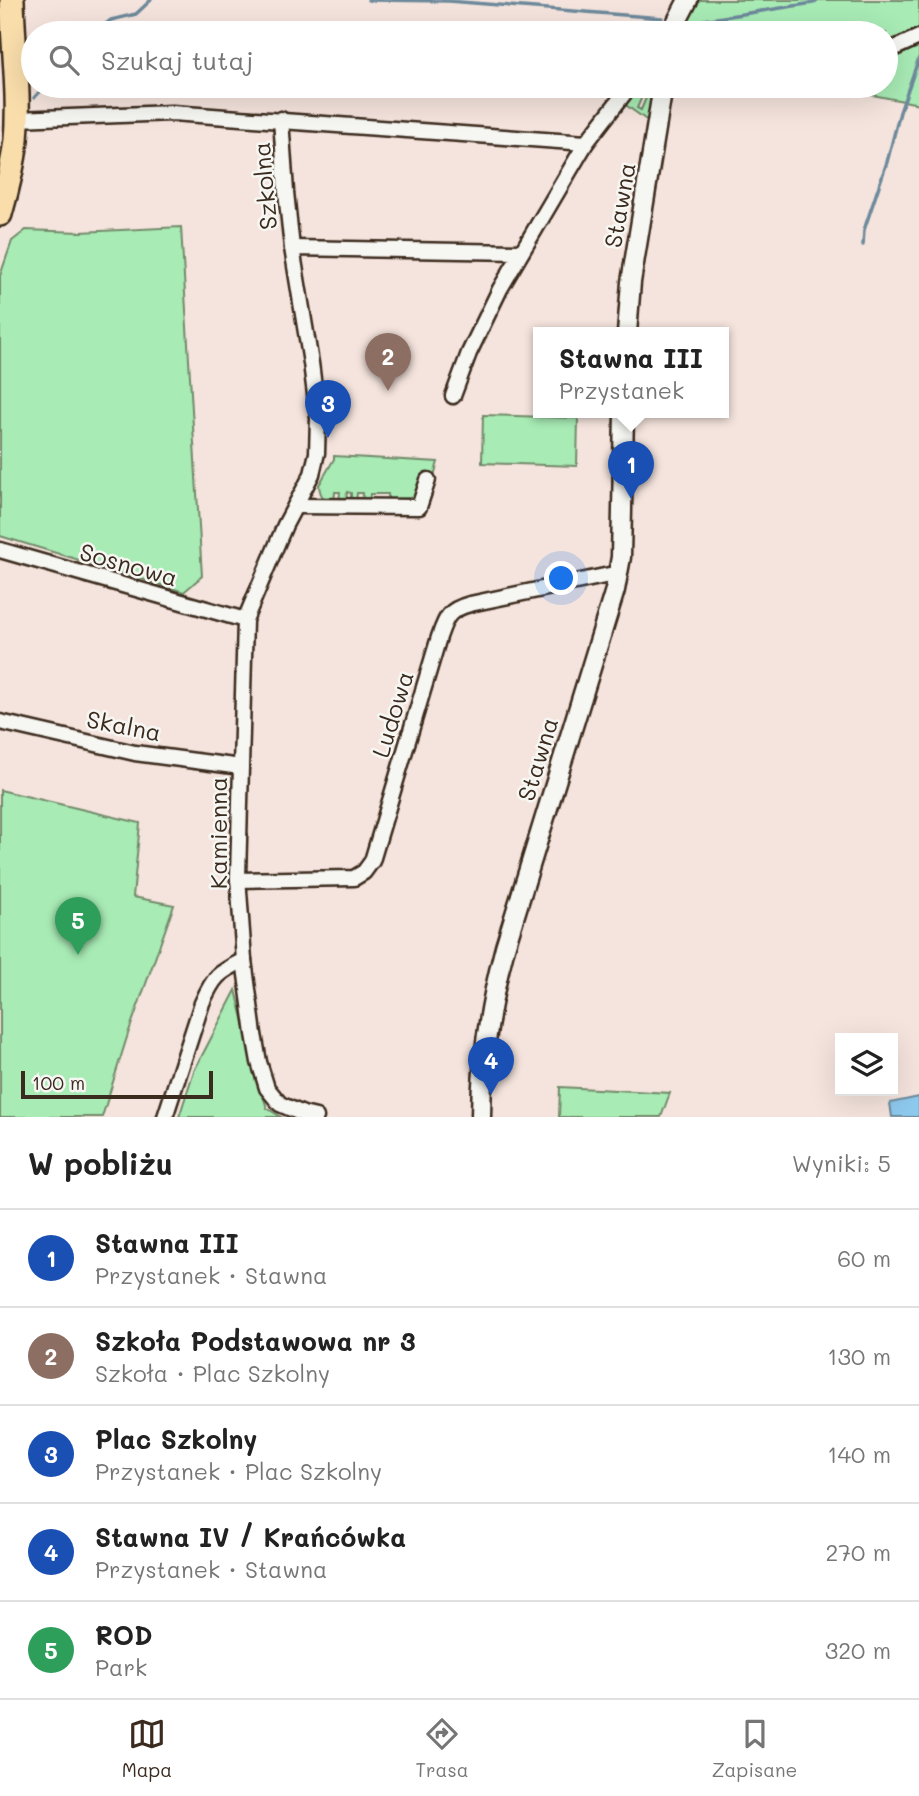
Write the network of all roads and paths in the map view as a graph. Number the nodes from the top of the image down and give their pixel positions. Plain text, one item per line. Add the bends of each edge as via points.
1 (12, 0) edge
2 (688, 0) edge
3 (678, 21) edge
4 (919, 37) edge
5 (898, 47) edge
6 (621, 98) edge
7 (661, 98) edge
8 (17, 119) junction
9 (281, 120) junction
10 (586, 143) junction
11 (0, 214) edge
12 (292, 248) junction
13 (522, 252) junction
14 (627, 327) edge
15 (453, 396) dead end
16 (624, 418) edge
17 (428, 480) dead end
18 (295, 506) junction
19 (0, 550) edge
20 (619, 573) junction
21 (245, 620) junction
22 (0, 722) edge
23 (241, 767) junction
24 (238, 880) junction
25 (244, 960) junction
26 (165, 1117) edge
27 (316, 1117) edge
28 (481, 1117) edge

1 - 8 main road
2 - 3 street
4 - 5 street
6 - 10 street
7 - 14 street, Stawna
8 - 9 street via 172,113
8 - 11 main road
9 - 10 street
9 - 12 street, Szkolna
10 - 13 street
12 - 13 street
12 - 18 street, Szkolna via 318,418 312,474
13 - 15 street via 468,353
16 - 20 street, Stawna
17 - 18 street via 419,507
18 - 21 street, Kamienna
19 - 21 street, Sosnowa
20 - 24 street, Ludowa via 454,610 439,636 372,861 364,872 354,878
20 - 28 street, Stawna via 494,988
21 - 23 street, Kamienna
22 - 23 street, Skalna via 135,753
23 - 24 street, Kamienna
24 - 25 street, Kamienna
25 - 26 street via 225,969 210,985
25 - 27 street, Kamienna via 267,1088 279,1104

